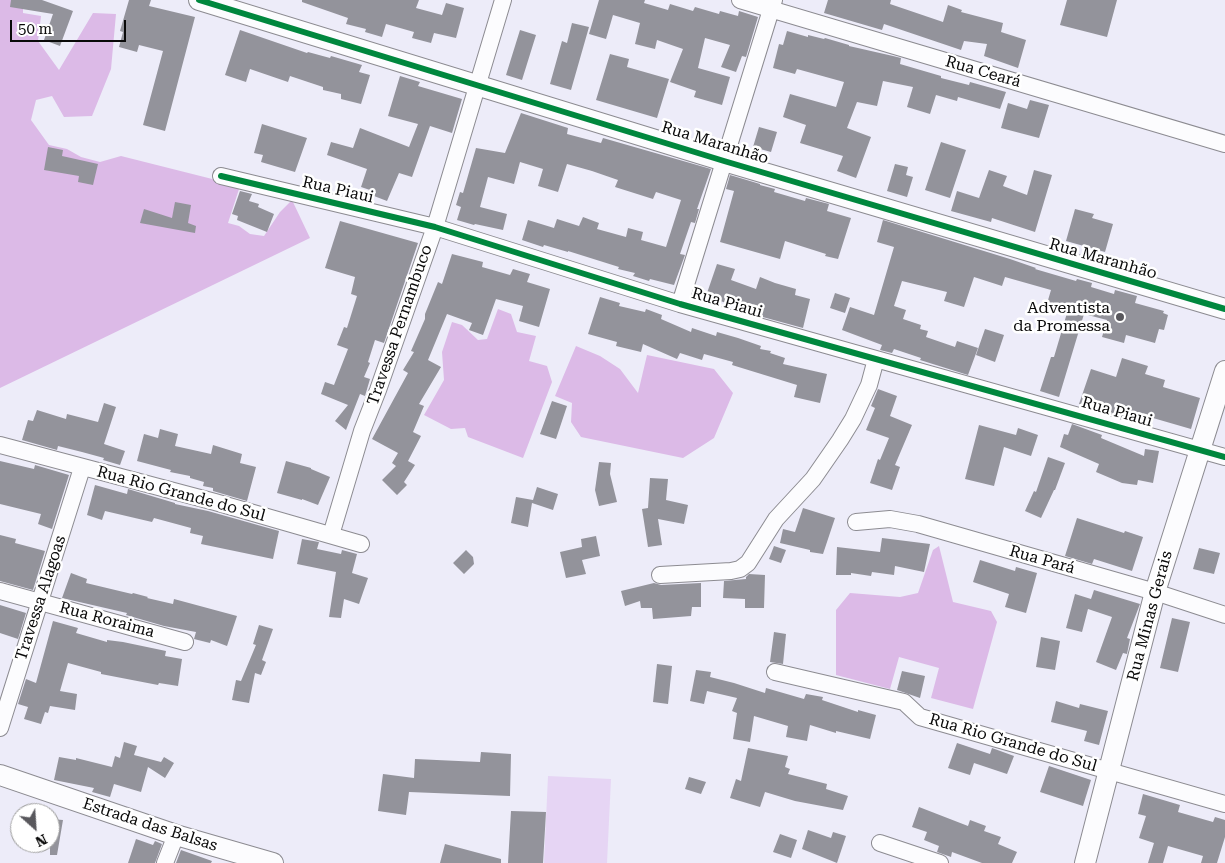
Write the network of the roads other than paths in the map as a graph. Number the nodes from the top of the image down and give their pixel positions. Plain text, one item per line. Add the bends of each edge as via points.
1 (199, 0) edge
2 (503, 0) edge
3 (740, 0) edge
4 (228, 4) edge
5 (773, 5) edge
6 (477, 84) junction
7 (1225, 144) edge
8 (724, 161) junction
9 (221, 176) dead end
10 (435, 227) junction
11 (680, 304) junction
12 (1225, 309) edge
13 (876, 359) junction
14 (1225, 371) edge
15 (0, 445) edge
16 (1199, 449) junction
17 (1225, 457) edge
18 (82, 468) junction
19 (856, 522) dead end
20 (331, 535) junction
21 (361, 544) dead end
22 (660, 574) dead end
23 (0, 591) edge
24 (1155, 592) junction
25 (41, 602) junction
26 (1225, 615) edge
27 (185, 642) dead end
28 (775, 672) dead end
29 (0, 728) edge
30 (1109, 771) junction
31 (0, 775) edge
32 (1225, 804) edge
33 (176, 835) junction
34 (880, 843) dead end
35 (248, 860) edge
36 (165, 863) edge
37 (273, 863) edge
38 (940, 863) edge
39 (1085, 863) edge

1 - 4 street, Rua Maranhão
2 - 6 street, Travessa Pernambuco
3 - 5 street, Rua Ceará
4 - 6 street, Rua Maranhão
5 - 7 street, Rua Ceará
5 - 8 street
6 - 8 street, Rua Maranhão
6 - 10 street, Travessa Pernambuco
8 - 11 street
8 - 12 street, Rua Maranhão
9 - 10 street, Rua Piaui
10 - 11 street, Rua Piaui
10 - 20 street, Travessa Pernambuco via 362,432
11 - 13 street, Rua Piaui
13 - 16 street, Rua Piaui
13 - 22 street via 869,385 840,440 813,479 776,519 748,563 731,571
14 - 16 street, Rua Minas Gerais
15 - 18 street, Rua Rio Grande do Sul
16 - 17 street, Rua Piaui
16 - 24 street, Rua Minas Gerais
18 - 20 street, Rua Rio Grande do Sul
18 - 25 street, Travessa Alagoas
19 - 24 street, Rua Pará via 890,519 918,524
20 - 21 street, Rua Rio Grande do Sul
23 - 25 street, Rua Roraima
24 - 26 street, Rua Pará
24 - 30 street, Rua Minas Gerais
25 - 27 street, Rua Roraima
25 - 29 street, Travessa Alagoas
28 - 30 street, Rua Rio Grande do Sul via 904,702 920,716
30 - 32 street, Rua Rio Grande do Sul
30 - 39 street, Rua Minas Gerais
31 - 33 street, Estrada das Balsas
33 - 35 street, Estrada das Balsas
33 - 36 street
34 - 38 street
35 - 37 street, Estrada das Balsas

